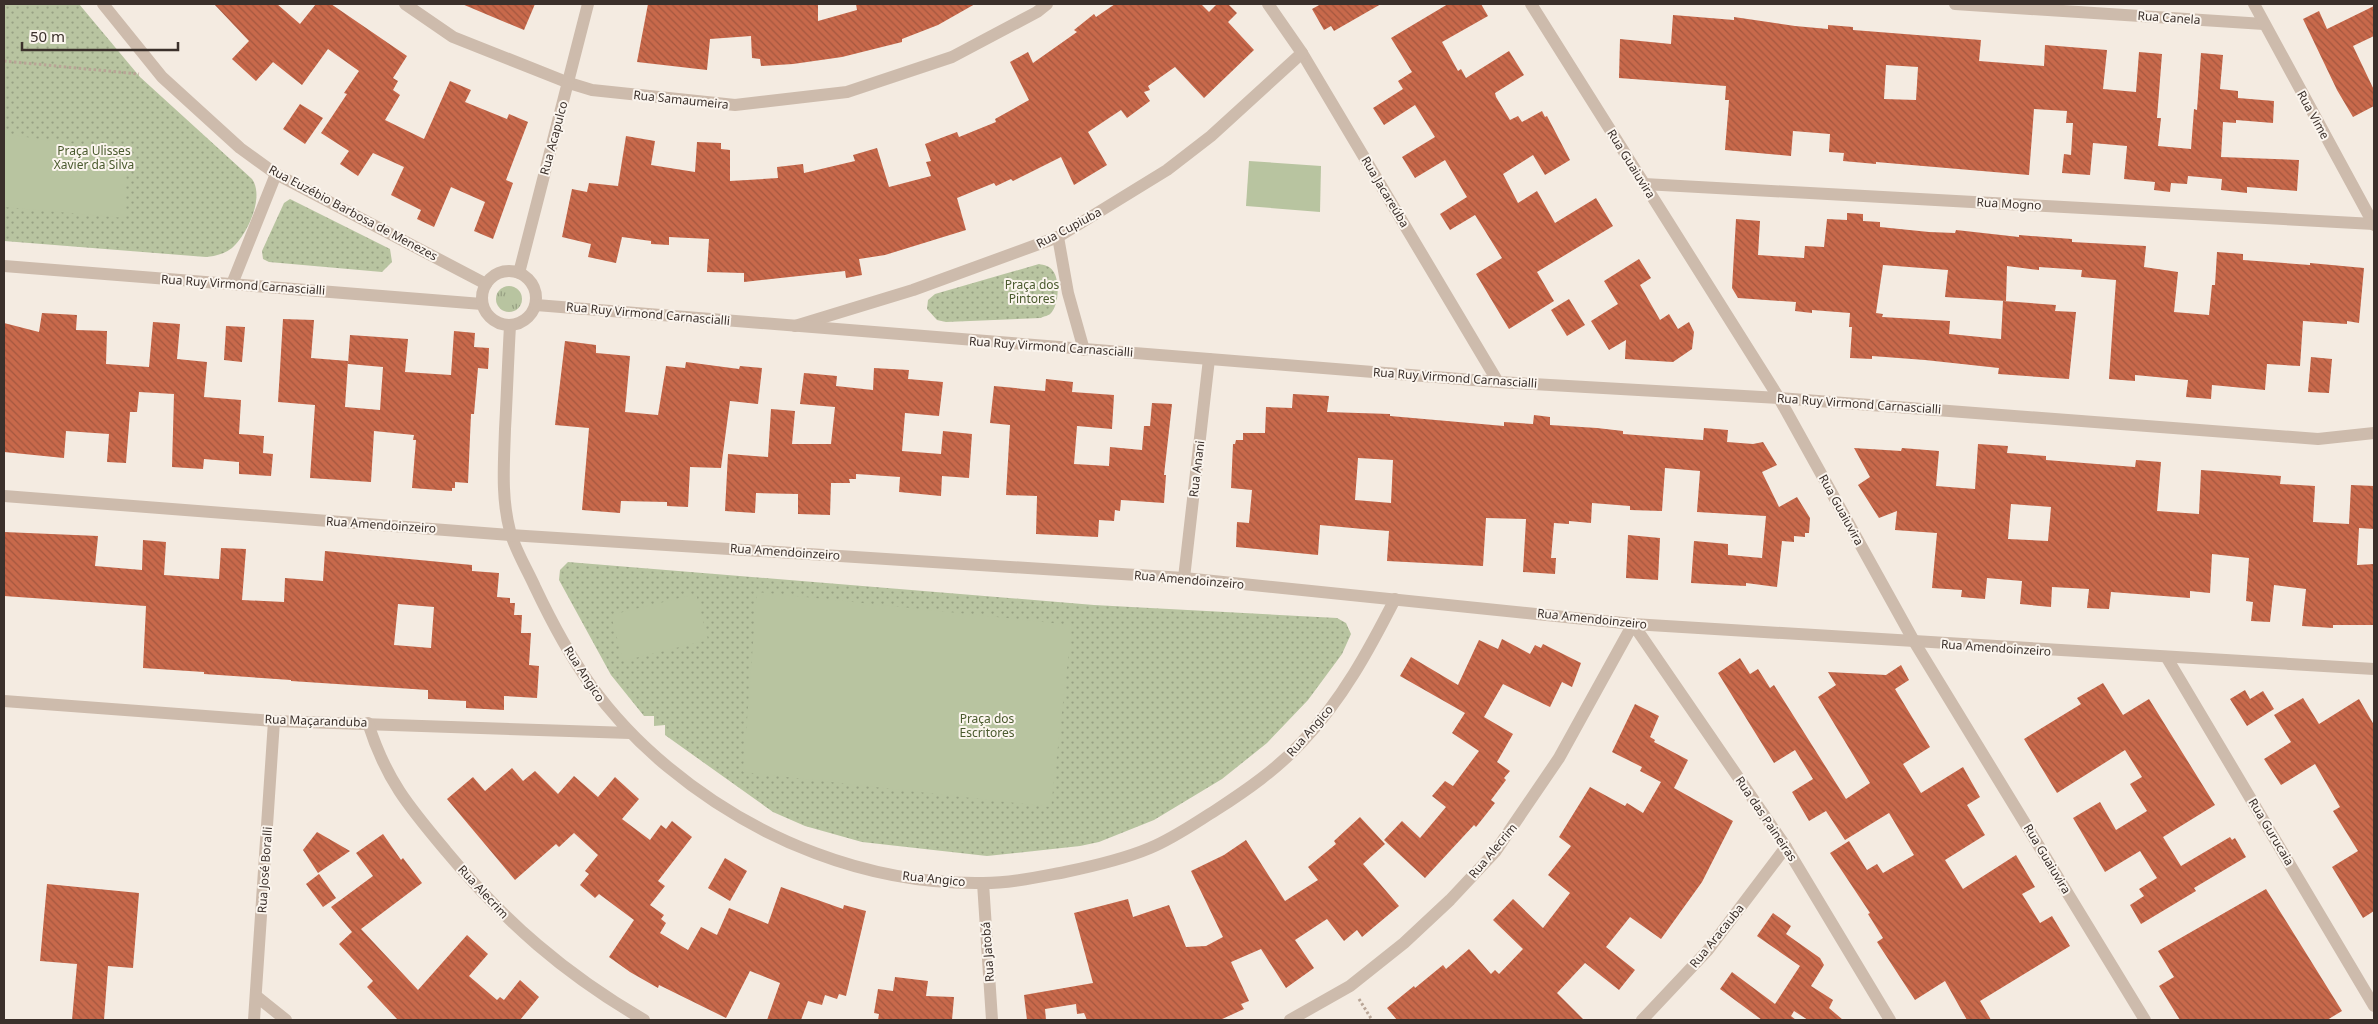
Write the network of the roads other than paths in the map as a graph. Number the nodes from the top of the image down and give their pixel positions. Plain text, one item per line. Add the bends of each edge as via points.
1 (103, 4) edge
2 (405, 4) edge
3 (588, 4) edge
4 (1046, 4) edge
5 (1268, 4) edge
6 (1531, 4) edge
7 (1955, 4) edge
8 (2254, 4) edge
9 (2264, 24) junction
10 (1302, 53) junction
11 (569, 83) junction
12 (276, 174) junction
13 (1644, 184) junction
14 (2374, 225) edge
15 (1058, 237) junction
16 (4, 266) edge
17 (519, 273) junction
18 (232, 284) junction
19 (486, 284) junction
20 (482, 304) junction
21 (536, 305) junction
22 (510, 326) junction
23 (794, 326) junction
24 (1084, 350) junction
25 (1209, 359) junction
26 (1498, 382) junction
27 (1779, 398) junction
28 (2374, 433) edge
29 (4, 496) edge
30 (510, 535) junction
31 (1184, 578) junction
32 (1396, 599) junction
33 (1633, 624) junction
34 (1916, 642) junction
35 (2167, 658) junction
36 (2374, 669) edge
37 (4, 701) edge
38 (274, 721) junction
39 (368, 723) junction
40 (630, 733) junction
41 (1786, 847) junction
42 (983, 883) junction
43 (256, 996) junction
44 (2374, 1006) edge
45 (254, 1020) edge
46 (286, 1020) edge
47 (644, 1020) edge
48 (992, 1020) edge
49 (1290, 1020) edge
50 (1642, 1020) edge
51 (1890, 1020) edge
52 (2145, 1020) edge

1 - 12 street, Rua Euzébio Barbosa de Menezes via 162,77 240,148
2 - 11 street, Rua Samaumeira via 453,37
3 - 11 street, Rua Acapulco
4 - 11 street, Rua Samaumeira via 1037,12 952,57 848,92 735,105 592,90
5 - 10 street, Rua Jacareúba
6 - 13 street, Rua Guaiuvira
7 - 9 street, Rua Canela
8 - 9 street, Rua Vime
9 - 14 street, Rua Vime
10 - 15 street, Rua Cupiuba via 1211,136 1174,164 1120,201
10 - 26 street, Rua Jacareúba
11 - 17 street, Rua Acapulco
12 - 18 street
12 - 19 street, Rua Euzébio Barbosa de Menezes
13 - 14 street, Rua Mogno
13 - 27 street, Rua Guaiuvira
15 - 23 street, Rua Cupiuba via 913,290
15 - 24 street via 1069,301
16 - 18 street, Rua Ruy Virmond Carnascialli
17 - 19 street via 500,272
17 - 21 street via 526,276 535,289
18 - 20 street, Rua Ruy Virmond Carnascialli
19 - 20 street
20 - 22 street via 492,320
21 - 22 street via 526,320
21 - 23 street, Rua Ruy Virmond Carnascialli
22 - 30 street via 502,494
23 - 24 street, Rua Ruy Virmond Carnascialli
24 - 25 street, Rua Ruy Virmond Carnascialli
25 - 26 street, Rua Ruy Virmond Carnascialli
25 - 31 street, Rua Anani
26 - 27 street, Rua Ruy Virmond Carnascialli
27 - 28 street, Rua Ruy Virmond Carnascialli via 2318,439
27 - 34 street, Rua Guaiuvira
29 - 30 street, Rua Amendoinzeiro
30 - 31 street, Rua Amendoinzeiro
30 - 40 street, Rua Angico via 561,639 610,713
31 - 32 street, Rua Amendoinzeiro
32 - 33 street, Rua Amendoinzeiro
32 - 42 street, Rua Angico via 1362,662 1327,712 1283,761 1242,793 1168,839 1133,854 1043,876
33 - 34 street, Rua Amendoinzeiro
33 - 41 street, Rua das Paineiras
33 - 49 street, Rua Alecrim via 1558,758 1494,852 1404,943 1350,986
34 - 35 street, Rua Amendoinzeiro
34 - 52 street, Rua Guaiuvira
35 - 36 street, Rua Amendoinzeiro
35 - 44 street, Rua Gurucaia
37 - 38 street, Rua Maçaranduba
38 - 39 street, Rua Maçaranduba
38 - 43 street, Rua José Boralli
39 - 40 street, Rua Maçaranduba
39 - 47 street, Rua Alecrim via 397,790 481,893 558,964
40 - 42 street, Rua Angico via 680,777 722,808 800,848 880,873
41 - 50 street, Rua Aracauba via 1708,950
41 - 51 street, Rua das Paineiras
42 - 48 street, Rua Jatobá
43 - 45 street, Rua José Boralli
43 - 46 street

